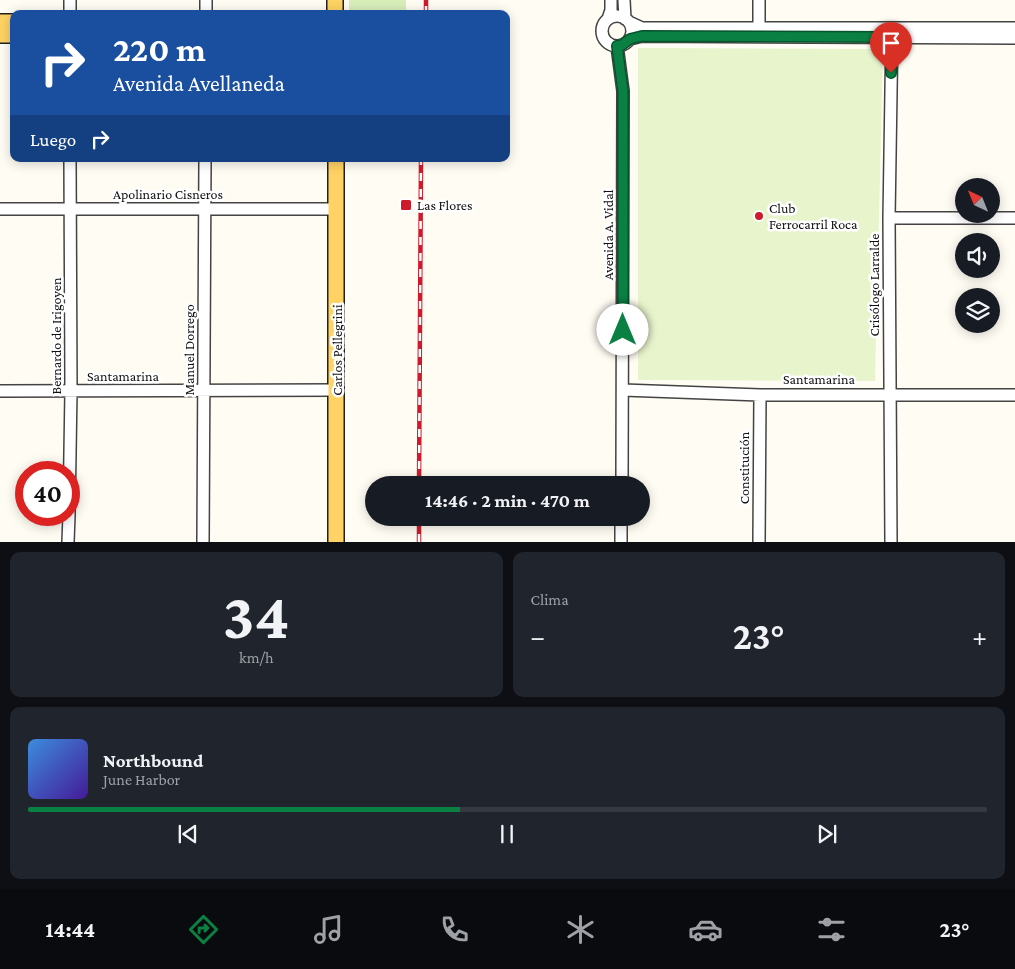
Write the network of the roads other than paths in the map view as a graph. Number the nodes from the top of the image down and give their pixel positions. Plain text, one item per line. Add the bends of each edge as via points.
1 (611, 0) edge
2 (624, 0) edge
3 (759, 0) edge
4 (608, 19) junction
5 (627, 20) junction
6 (1015, 28) edge
7 (759, 32) junction
8 (892, 32) junction
9 (1015, 38) edge
10 (630, 39) junction
11 (617, 46) junction
12 (70, 162) edge
13 (205, 162) edge
14 (336, 162) edge
15 (0, 209) edge
16 (70, 209) junction
17 (205, 209) junction
18 (336, 209) junction
19 (889, 218) junction
20 (1015, 218) edge
21 (337, 390) junction
22 (623, 390) junction
23 (0, 391) edge
24 (71, 391) junction
25 (203, 391) junction
26 (889, 394) junction
27 (760, 395) junction
28 (1015, 395) edge
29 (70, 461) edge
30 (622, 476) edge
31 (69, 526) edge
32 (621, 526) edge
33 (68, 542) edge
34 (203, 542) edge
35 (336, 542) edge
36 (621, 542) edge
37 (759, 542) edge
38 (891, 542) edge

1 - 4 street
2 - 5 street
3 - 7 street
4 - 5 street via 616,16
4 - 11 street via 602,27 603,36 608,43
5 - 7 street via 642,28
5 - 10 street via 632,30
6 - 8 street
7 - 8 street
7 - 10 street
8 - 9 street
8 - 19 street, Crisólogo Larralde
10 - 11 street
11 - 22 street, Avenida A. Vidal via 623,91
12 - 16 street, Bernardo de Irigoyen
13 - 17 street, Manuel Dorrego
14 - 18 main road, Carlos Pellegrini
15 - 16 street, Apolinario Cisneros
16 - 17 street, Apolinario Cisneros
16 - 24 street, Bernardo de Irigoyen
17 - 18 street, Apolinario Cisneros
17 - 25 street, Manuel Dorrego
18 - 21 main road, Carlos Pellegrini
19 - 20 street
19 - 26 street, Crisólogo Larralde
21 - 25 street, Santamarina
21 - 35 main road, Carlos Pellegrini
22 - 27 street, Santamarina
22 - 30 street, Avenida A. Vidal
23 - 24 street, Santamarina
24 - 25 street, Santamarina
24 - 29 street, Bernardo de Irigoyen
25 - 34 street, Manuel Dorrego
26 - 27 street, Santamarina
26 - 28 street, Santamarina
26 - 38 street, Crisólogo Larralde
27 - 37 street, Constitución
31 - 33 street, Bernardo de Irigoyen
32 - 36 street

